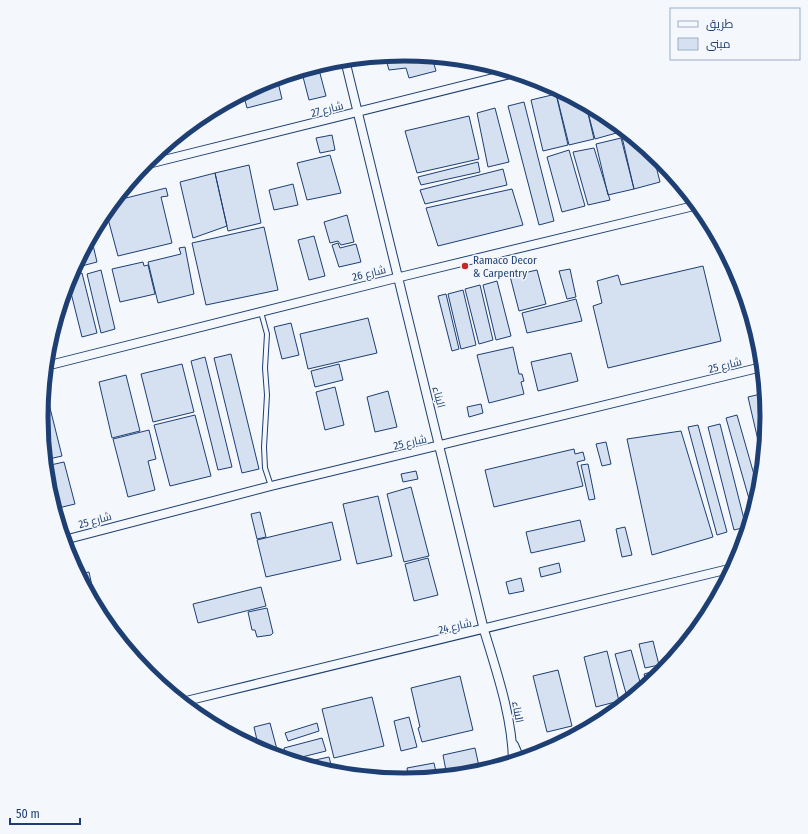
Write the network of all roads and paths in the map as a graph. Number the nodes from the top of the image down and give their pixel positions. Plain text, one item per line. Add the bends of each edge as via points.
1 (346, 66) edge
2 (504, 76) edge
3 (357, 113) junction
4 (155, 162) edge
5 (691, 207) edge
6 (396, 278) junction
7 (261, 312) junction
8 (52, 364) edge
9 (757, 368) edge
10 (440, 446) junction
11 (271, 486) junction
12 (70, 539) edge
13 (725, 570) edge
14 (484, 630) junction
15 (189, 700) edge
16 (512, 740) junction
17 (518, 754) edge
18 (513, 756) edge

1 - 3 street, البناء
2 - 3 street, شارع 27
3 - 4 street, شارع 27
3 - 6 street, البناء
5 - 6 street, شارع 26
6 - 7 street, شارع 26
6 - 10 street, البناء
7 - 8 street, شارع 26
7 - 11 lane via 267,334 265,468
9 - 10 street, شارع 25
10 - 11 street, شارع 25
10 - 14 street, البناء
11 - 12 street, شارع 25
13 - 14 street, شارع 24
14 - 15 street, شارع 24
14 - 16 street, البناء via 502,689
16 - 17 street, البناء
16 - 18 street, البناء

